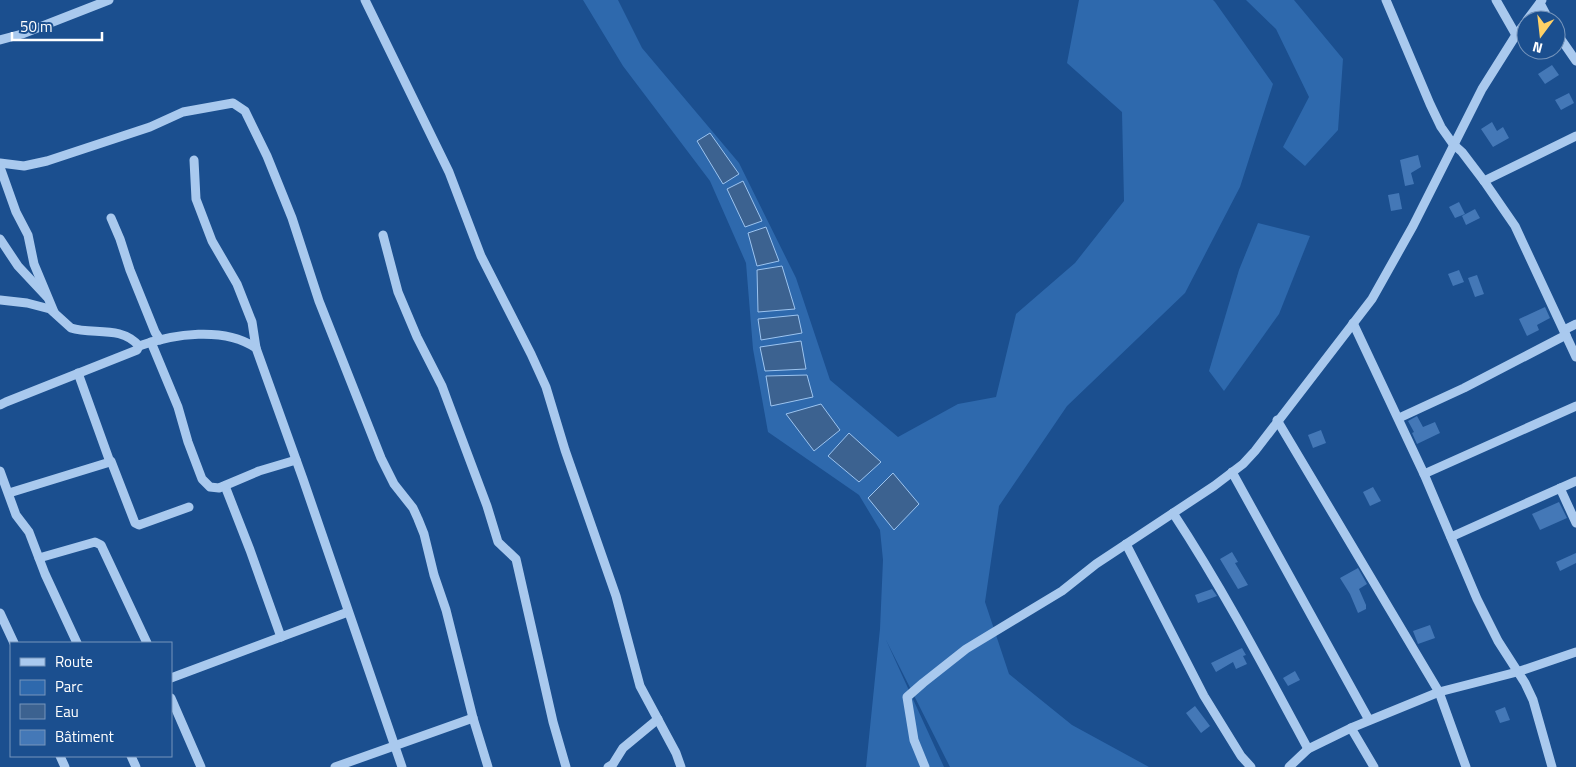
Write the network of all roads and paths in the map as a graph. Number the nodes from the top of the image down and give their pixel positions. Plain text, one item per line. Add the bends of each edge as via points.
1 (108, 0) edge
2 (365, 0) edge
3 (1386, 0) edge
4 (1496, 0) edge
5 (1516, 35) joint
6 (0, 40) edge
7 (1566, 46) edge
8 (1576, 61) edge
9 (1576, 136) edge
10 (1453, 144) junction
11 (194, 160) dead end
12 (0, 162) edge
13 (0, 167) edge
14 (1484, 181) junction
15 (111, 218) dead end
16 (383, 235) dead end
17 (0, 240) edge
18 (49, 299) junction
19 (0, 300) edge
20 (54, 312) junction
21 (1353, 324) junction
22 (1576, 324) edge
23 (1565, 332) junction
24 (156, 341) junction
25 (139, 346) junction
26 (256, 348) junction
27 (1576, 357) edge
28 (78, 373) junction
29 (0, 406) edge
30 (1576, 406) edge
31 (1399, 418) junction
32 (1277, 420) junction
33 (296, 460) junction
34 (111, 461) junction
35 (0, 471) edge
36 (1232, 472) junction
37 (1424, 474) junction
38 (1576, 481) edge
39 (225, 486) junction
40 (1560, 488) junction
41 (9, 493) junction
42 (189, 507) dead end
43 (1173, 513) junction
44 (1576, 523) edge
45 (1451, 536) junction
46 (1126, 544) junction
47 (39, 558) junction
48 (348, 612) junction
49 (0, 613) edge
50 (281, 636) junction
51 (14, 642) edge
52 (77, 642) edge
53 (147, 642) edge
54 (1576, 652) edge
55 (1517, 672) junction
56 (172, 678) edge
57 (1439, 692) junction
58 (172, 700) edge
59 (473, 718) junction
60 (658, 719) junction
61 (1369, 720) junction
62 (1351, 728) junction
63 (395, 745) junction
64 (1308, 749) junction
65 (611, 766) edge
66 (202, 767) edge
67 (335, 767) edge
68 (402, 767) edge
69 (488, 767) edge
70 (566, 767) edge
71 (681, 767) edge
72 (925, 767) edge
73 (1251, 767) edge
74 (1289, 767) edge
75 (1374, 767) edge
76 (1466, 767) edge
77 (1552, 767) edge

1 - 6 street
2 - 60 street via 449,172 481,256 546,387 616,596 640,686
3 - 10 street via 1430,104
4 - 5 street
5 - 10 street
7 - 8 street
9 - 14 street
10 - 14 street
10 - 21 street via 1397,256
11 - 26 street via 196,199 212,241 237,284 252,322
12 - 59 street via 24,166 47,161 150,127 183,112 233,103 245,111 286,201 319,301 381,458 421,526
13 - 18 street via 28,235 32,258
14 - 23 street via 1515,226
15 - 24 street
16 - 70 street via 398,292 442,386 498,542 516,559
17 - 18 street via 18,266
18 - 20 street
19 - 20 street via 42,306
20 - 25 street via 71,328 112,332
21 - 31 street
21 - 32 street
22 - 23 street
23 - 27 street
23 - 31 street via 1464,388
24 - 25 street
24 - 26 street via 185,334 209,335 243,340
24 - 39 street via 202,479 210,487
25 - 28 street via 137,350
26 - 33 street
28 - 29 street
28 - 34 street
30 - 37 street
31 - 37 street
32 - 36 street via 1255,451
32 - 57 street
33 - 39 street
33 - 48 street
34 - 41 street
34 - 42 street via 135,523 139,525
35 - 41 street
36 - 43 street
36 - 61 street
37 - 45 street
38 - 40 street
39 - 50 street
40 - 44 street
40 - 45 street
41 - 47 street via 18,519 26,526
43 - 46 street
43 - 64 street via 1253,646
45 - 55 street via 1477,598
46 - 72 street via 1062,591 966,649 907,697 914,740
46 - 73 street via 1204,696
47 - 52 street
47 - 53 street via 95,542 101,545
48 - 50 street
48 - 63 street
49 - 51 street
50 - 56 street
54 - 55 street
55 - 57 street
55 - 77 street via 1533,700
57 - 61 street
57 - 76 street
58 - 66 street
59 - 63 street
59 - 69 street
60 - 65 street via 623,748
60 - 71 street
61 - 62 street
62 - 64 street
62 - 75 street
63 - 67 street
63 - 68 street
64 - 74 street

